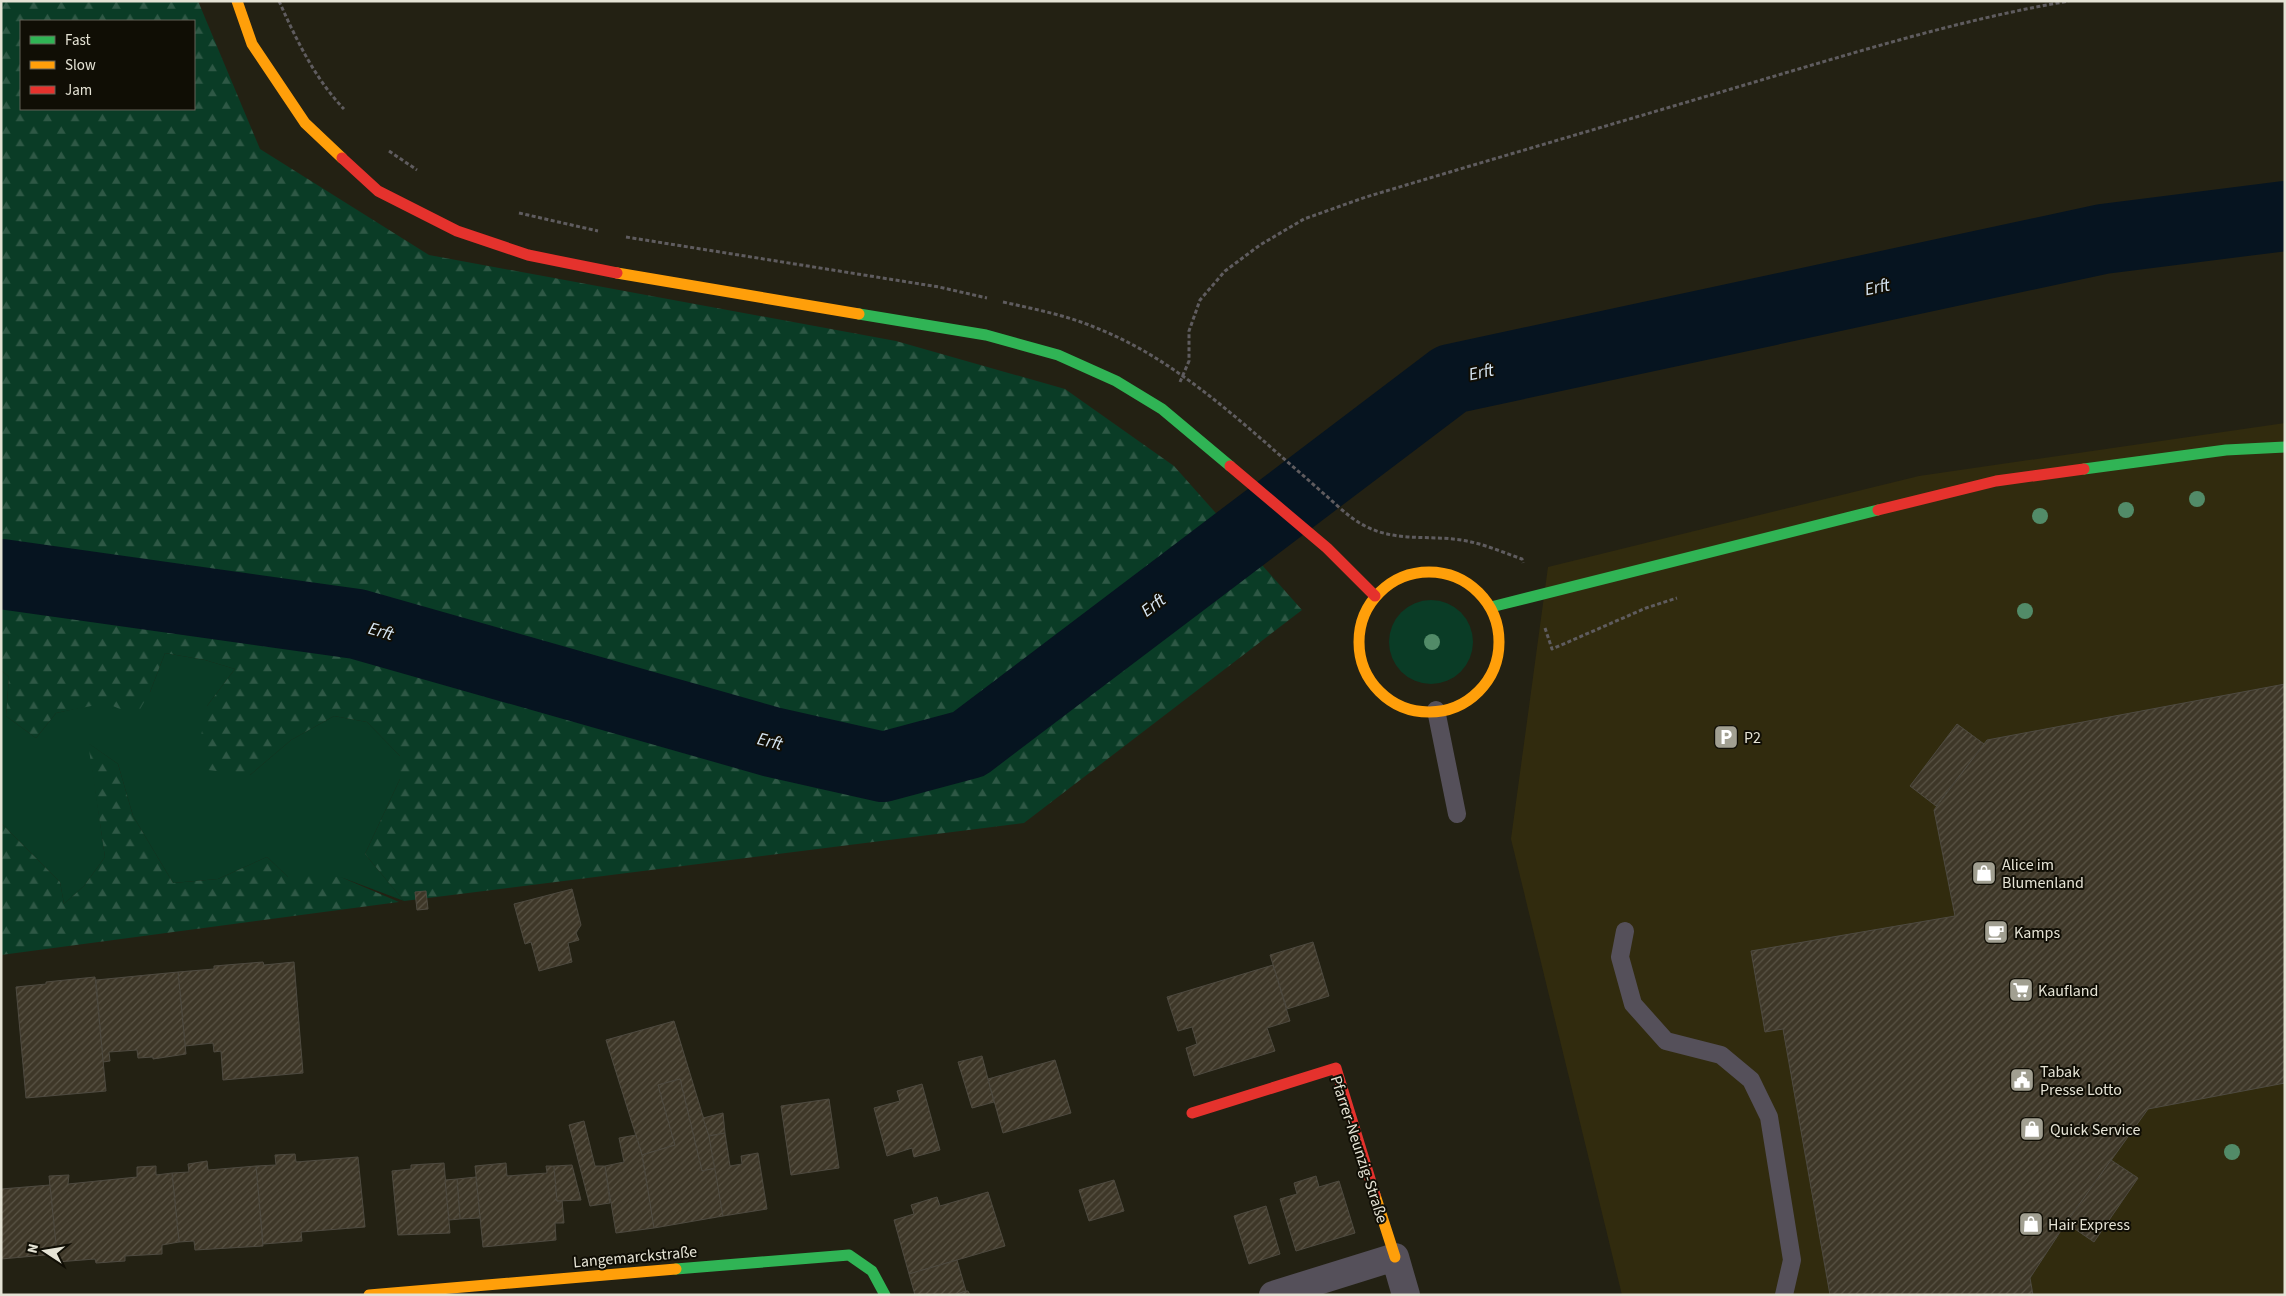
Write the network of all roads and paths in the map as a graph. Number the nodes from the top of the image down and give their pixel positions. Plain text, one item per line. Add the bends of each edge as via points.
1 (237, 1) edge
2 (279, 1) edge
3 (2068, 1) edge
4 (349, 114) dead end
5 (387, 150) dead end
6 (425, 174) dead end
7 (513, 211) dead end
8 (600, 232) dead end
9 (617, 236) dead end
10 (1184, 376) junction
11 (1162, 409) junction
12 (2285, 447) edge
13 (1339, 507) dead end
14 (1375, 596) junction
15 (1491, 608) junction
16 (1436, 710) junction
17 (1457, 814) dead end
18 (1625, 931) dead end
19 (1192, 1113) dead end
20 (1395, 1257) junction
21 (369, 1295) edge
22 (885, 1295) edge
23 (1273, 1295) edge
24 (1406, 1295) edge
25 (1784, 1295) edge

1 - 11 street via 252,44 305,123 378,191 456,231 528,255 632,276 986,335 1058,355 1116,381
2 - 4 path via 318,74
3 - 10 path via 2022,9 1838,58 1366,197 1304,219 1260,244 1225,271 1200,300 1189,331 1189,362
5 - 6 path
7 - 8 path
9 - 10 path via 939,287 1058,314 1131,344
10 - 11 path
10 - 13 path
11 - 14 street via 1328,548
12 - 15 street via 2226,450 1996,481
14 - 15 street via 1395,580 1428,571 1452,575 1475,588
14 - 16 street via 1361,623 1358,648 1364,670 1378,691 1398,706 1422,712
15 - 16 street via 1497,624 1499,649 1493,673 1478,693 1458,706
16 - 17 lane
18 - 25 lane via 1620,957 1633,1004 1666,1041 1721,1055 1750,1080 1769,1117 1792,1260
19 - 20 street, Pfarrer-Neunzig-Straße via 1336,1068
20 - 23 street
20 - 24 street, Pfarrer-Neunzig-Straße
21 - 22 street, Langemarckstraße via 849,1255 872,1271

